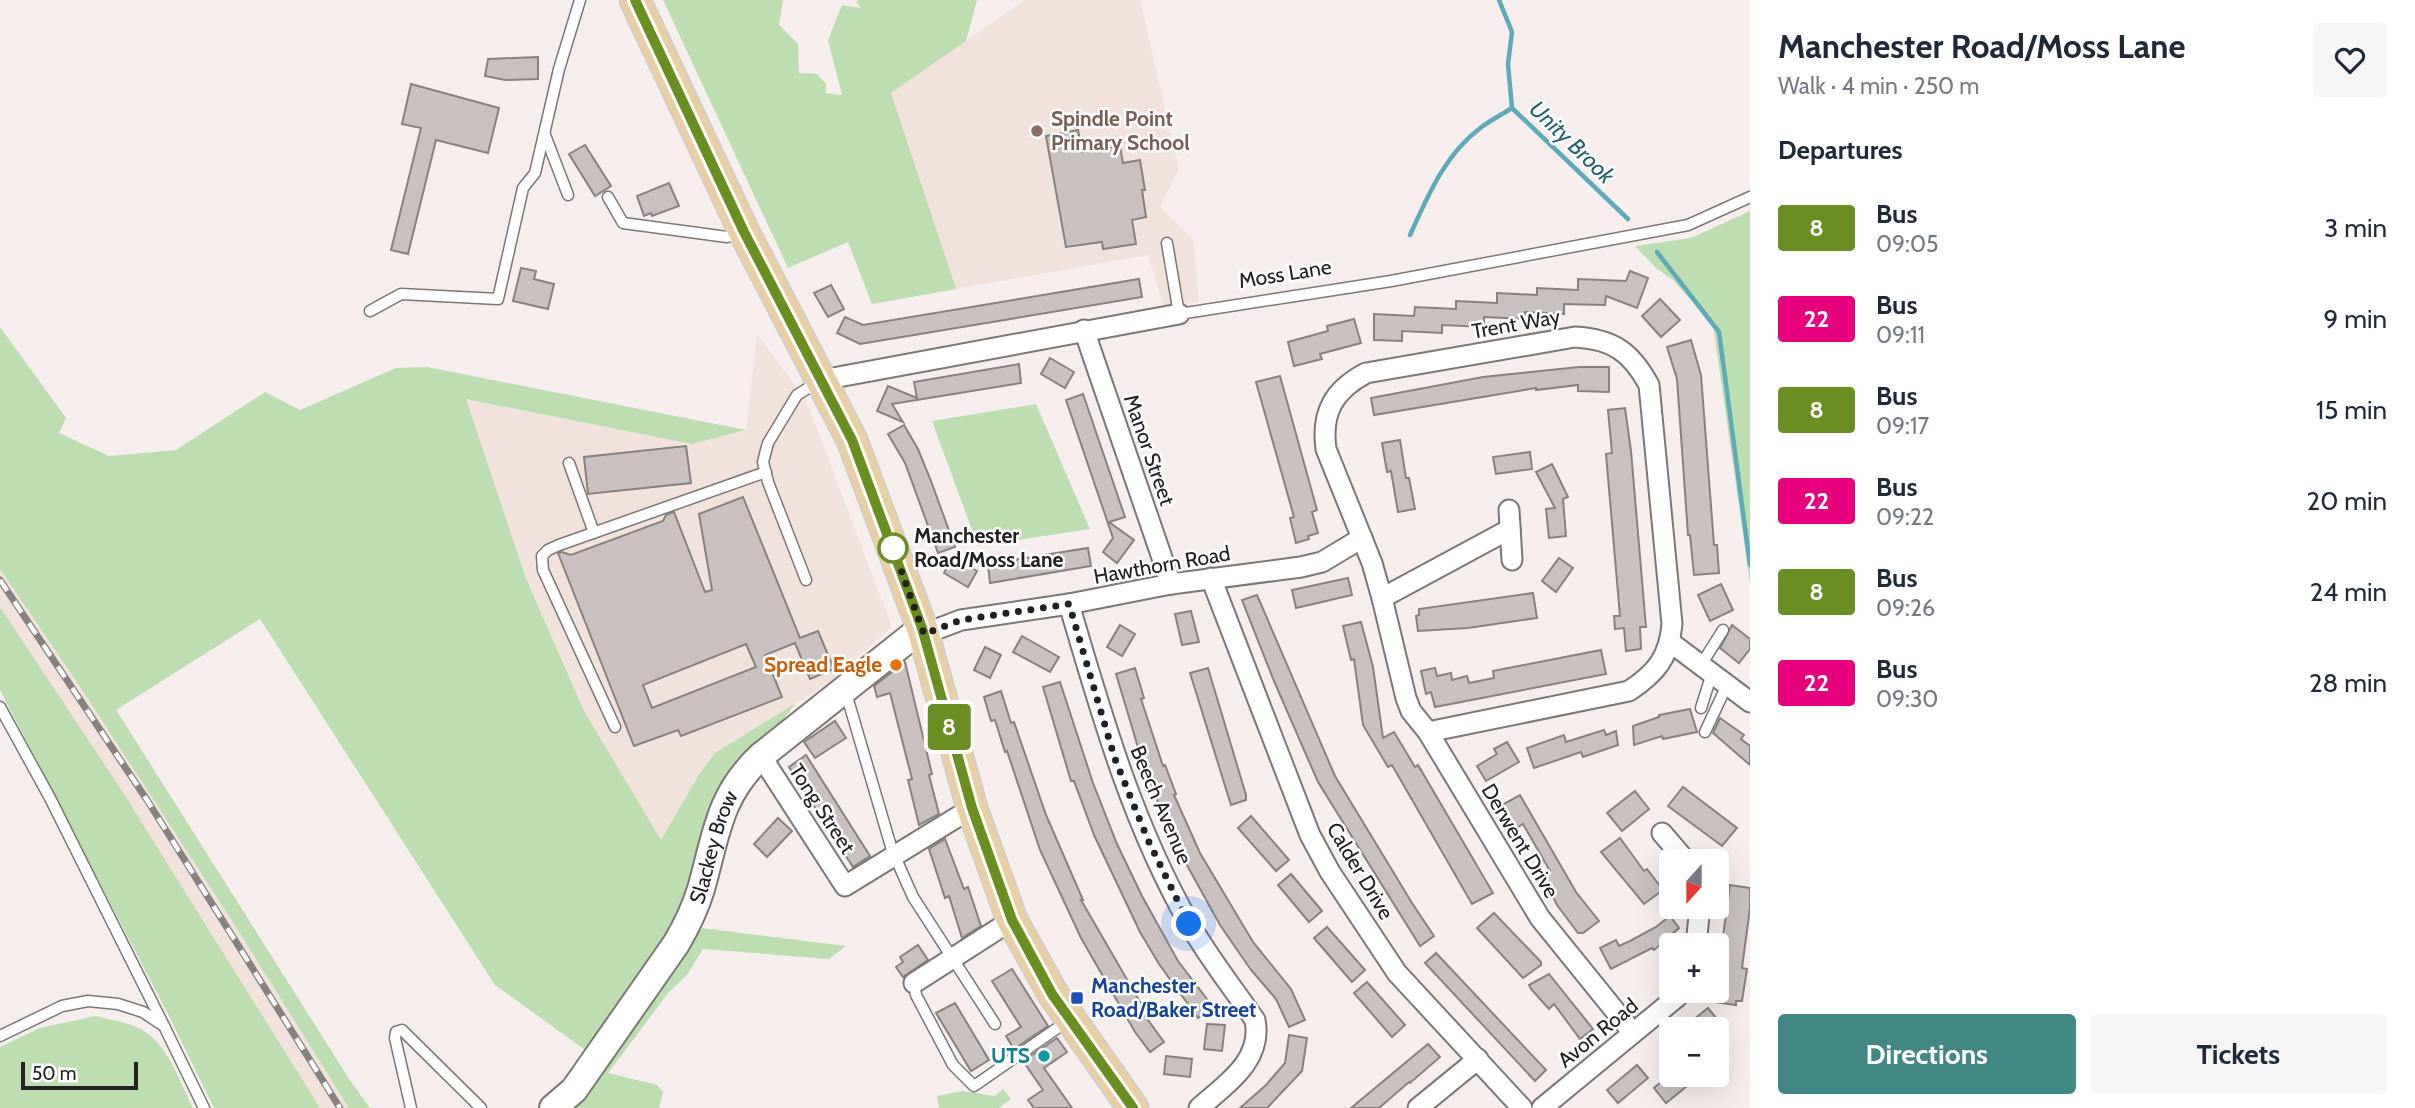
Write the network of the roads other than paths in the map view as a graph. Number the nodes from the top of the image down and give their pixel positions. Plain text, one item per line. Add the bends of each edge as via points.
1 (580, 0) edge
2 (635, 0) edge
3 (545, 134) junction
4 (568, 195) dead end
5 (608, 197) dead end
6 (1750, 197) edge
7 (744, 232) junction
8 (1167, 243) dead end
9 (370, 311) dead end
10 (1179, 314) junction
11 (1084, 330) junction
12 (822, 380) junction
13 (569, 463) dead end
14 (765, 472) junction
15 (594, 533) junction
16 (1362, 538) junction
17 (1512, 560) dead end
18 (1211, 578) junction
19 (807, 580) dead end
20 (1171, 584) junction
21 (1382, 598) junction
22 (1069, 604) junction
23 (1724, 630) dead end
24 (923, 631) junction
25 (1670, 642) junction
26 (1396, 657) joint
27 (1713, 674) junction
28 (845, 688) junction
29 (1750, 702) edge
30 (0, 707) edge
31 (1701, 708) dead end
32 (615, 727) dead end
33 (1427, 732) junction
34 (1705, 732) dead end
35 (761, 757) junction
36 (972, 808) junction
37 (1662, 833) dead end
38 (1676, 849) edge
39 (894, 854) junction
40 (1012, 920) junction
41 (953, 957) junction
42 (914, 983) joint
43 (1671, 1003) edge
44 (1069, 1020) junction
45 (995, 1024) dead end
46 (163, 1026) junction
47 (1633, 1033) junction
48 (0, 1036) edge
49 (1478, 1059) junction
50 (204, 1108) edge
51 (411, 1108) edge
52 (481, 1108) edge
53 (553, 1108) edge
54 (1133, 1108) edge
55 (1199, 1108) edge
56 (1418, 1108) edge
57 (1522, 1108) edge
58 (1542, 1108) edge

1 - 3 lane
2 - 7 main road
3 - 4 lane
3 - 9 lane via 536,173 523,188 498,299 401,294
5 - 7 lane via 623,223 727,237
6 - 10 lane, Moss Lane via 1688,225 1391,281
7 - 12 main road
8 - 10 lane
10 - 11 street, Moss Lane
11 - 12 street, Moss Lane
11 - 20 street, Manor Street
12 - 14 lane via 797,395 768,443
12 - 24 main road via 852,440
13 - 15 lane
14 - 15 lane
14 - 19 lane
15 - 32 lane via 548,550 542,556 543,570
16 - 18 street, Hawthorn Road via 1322,562
16 - 21 street, Trent Way
16 - 25 street, Trent Way via 1324,434 1331,405 1351,381 1366,373 1575,337 1596,338 1629,356 1649,385
17 - 21 street via 1509,519
18 - 20 street, Hawthorn Road
18 - 49 street, Calder Drive via 1310,835 1330,872 1397,973
20 - 22 street, Hawthorn Road
21 - 26 street, Trent Way
22 - 24 street, Hawthorn Road via 961,620
22 - 55 street, Beech Avenue via 1115,759 1148,840 1189,924 1255,1020 1258,1032 1250,1059
23 - 27 lane
24 - 28 street, Slackey Brow
24 - 36 main road
25 - 27 street
25 - 33 street, Trent Way via 1662,662 1629,691
26 - 33 street, Derwent Drive via 1411,711
27 - 29 street
27 - 31 lane
27 - 34 lane
28 - 35 street, Slackey Brow
28 - 39 lane
30 - 46 lane
33 - 47 street, Derwent Drive via 1540,918
35 - 39 street, Tong Street via 845,886
35 - 53 street, Slackey Brow via 724,805 695,908 676,944 573,1090
36 - 39 street
36 - 40 main road
37 - 38 street
39 - 41 lane via 913,897
40 - 41 street
40 - 44 main road
41 - 42 street
41 - 45 lane
42 - 44 lane via 953,1065 974,1086
43 - 47 street, Avon Road
44 - 54 main road
46 - 48 lane via 143,1012 88,1001 62,1006
46 - 50 lane
47 - 58 street, Avon Road
49 - 56 street
49 - 57 street, Calder Drive
51 - 52 lane via 395,1038 402,1030

